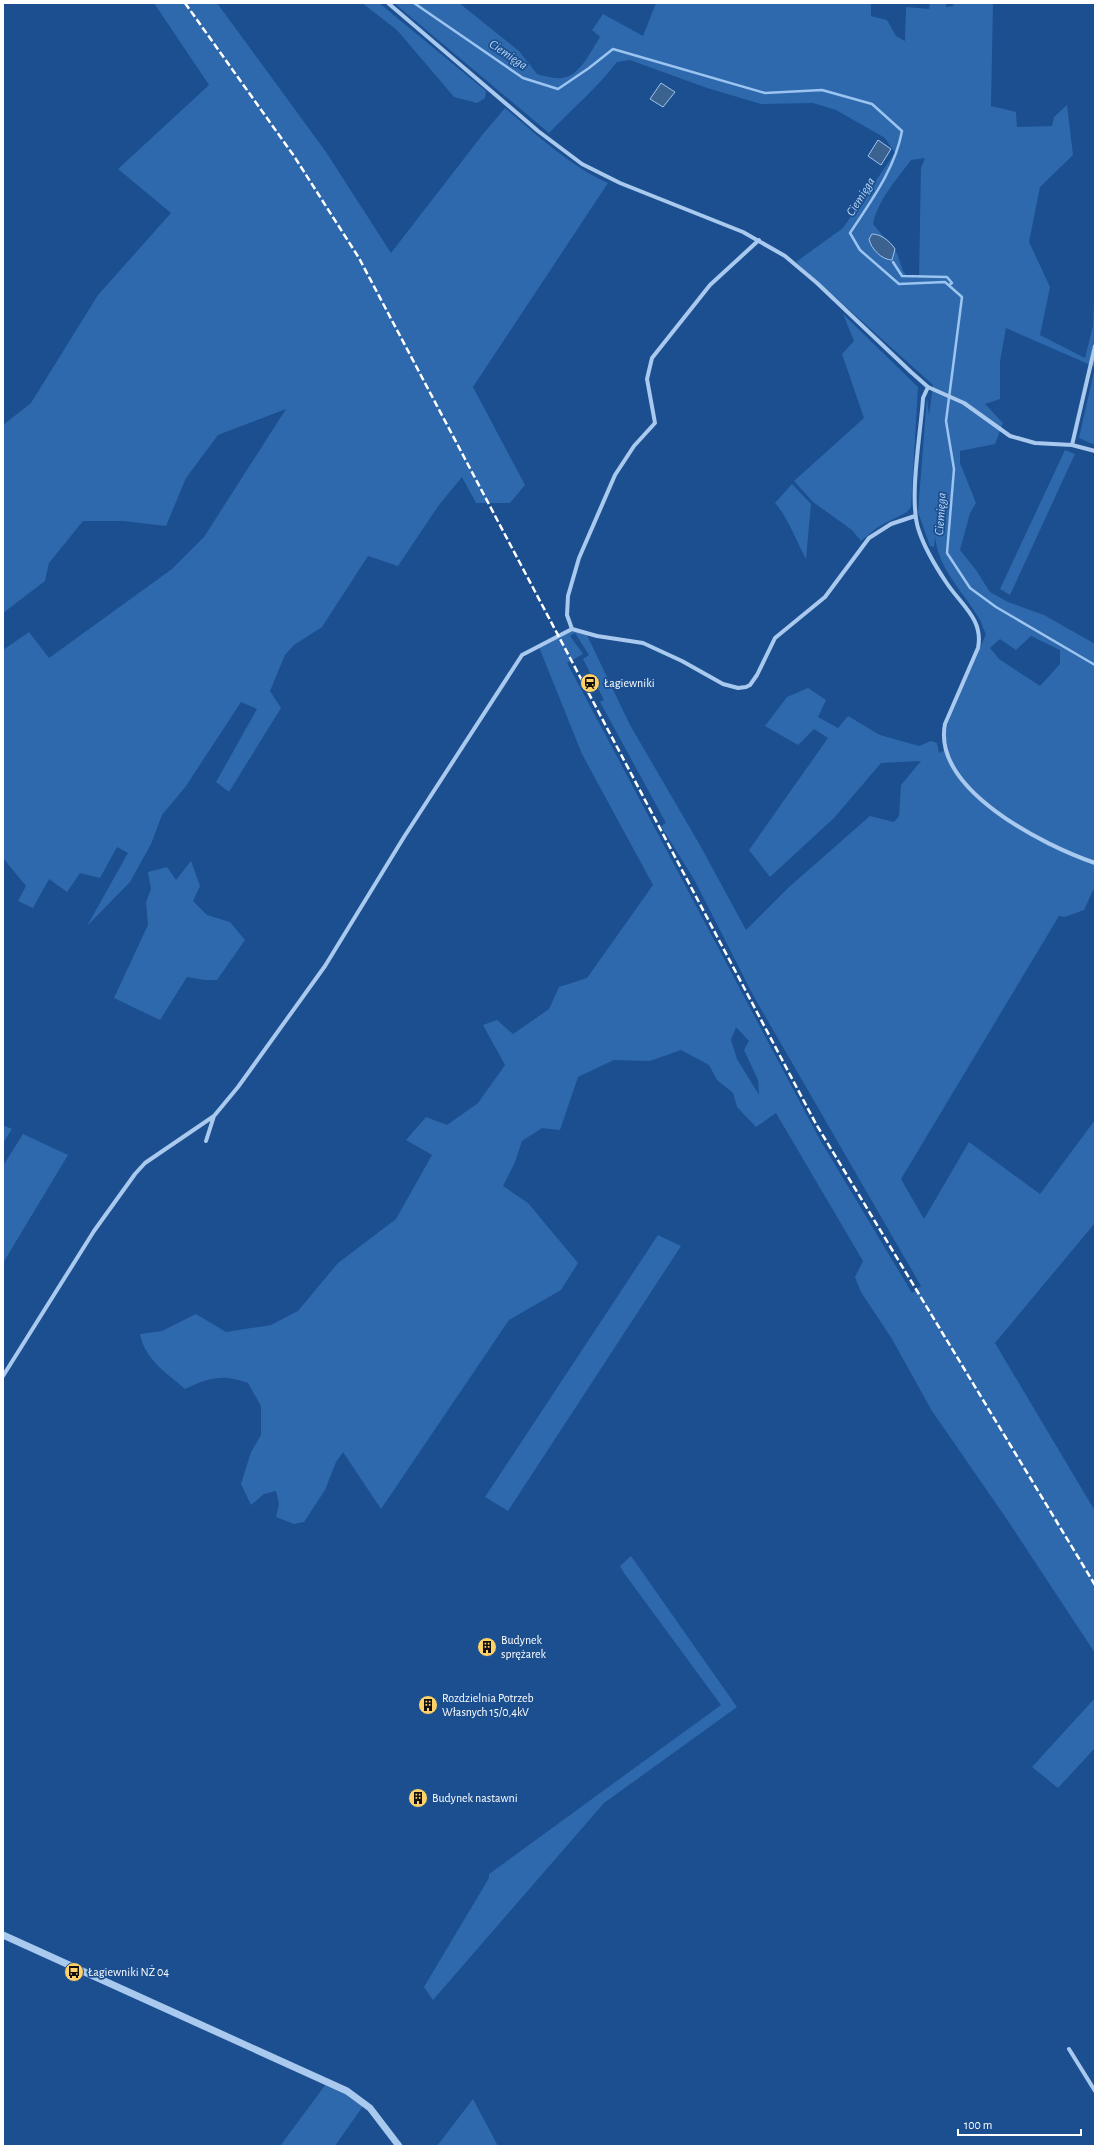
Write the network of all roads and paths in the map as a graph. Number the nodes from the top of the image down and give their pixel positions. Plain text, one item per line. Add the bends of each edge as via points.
1 (388, 3) edge
2 (759, 240) junction
3 (1095, 346) edge
4 (928, 387) junction
5 (1072, 445) junction
6 (1095, 452) edge
7 (915, 516) junction
8 (572, 629) junction
9 (1095, 863) edge
10 (214, 1116) junction
11 (206, 1141) dead end
12 (3, 1376) edge
13 (3, 1935) edge
14 (1069, 2049) dead end
15 (1095, 2091) edge
16 (399, 2146) edge

1 - 2 street via 538,131 582,164
2 - 4 street via 801,269
2 - 8 street via 710,285 652,358 647,379 655,423 634,446 615,475 579,558 568,596 567,615
3 - 5 street
4 - 5 street via 964,404 1002,432 1017,439 1035,443
4 - 7 street via 924,398
5 - 6 street
7 - 8 street via 891,524 869,538 830,591 775,638 757,675 746,687 738,688 724,684 642,643
7 - 9 street via 928,550 946,582 975,619 979,637 978,648 945,724 944,743 948,755 965,783 1007,819 1040,839
8 - 10 street via 522,655 404,837 325,966 238,1087
10 - 11 street
10 - 12 street via 151,1159 134,1174 94,1231
13 - 16 street via 347,2091 370,2108
14 - 15 street

